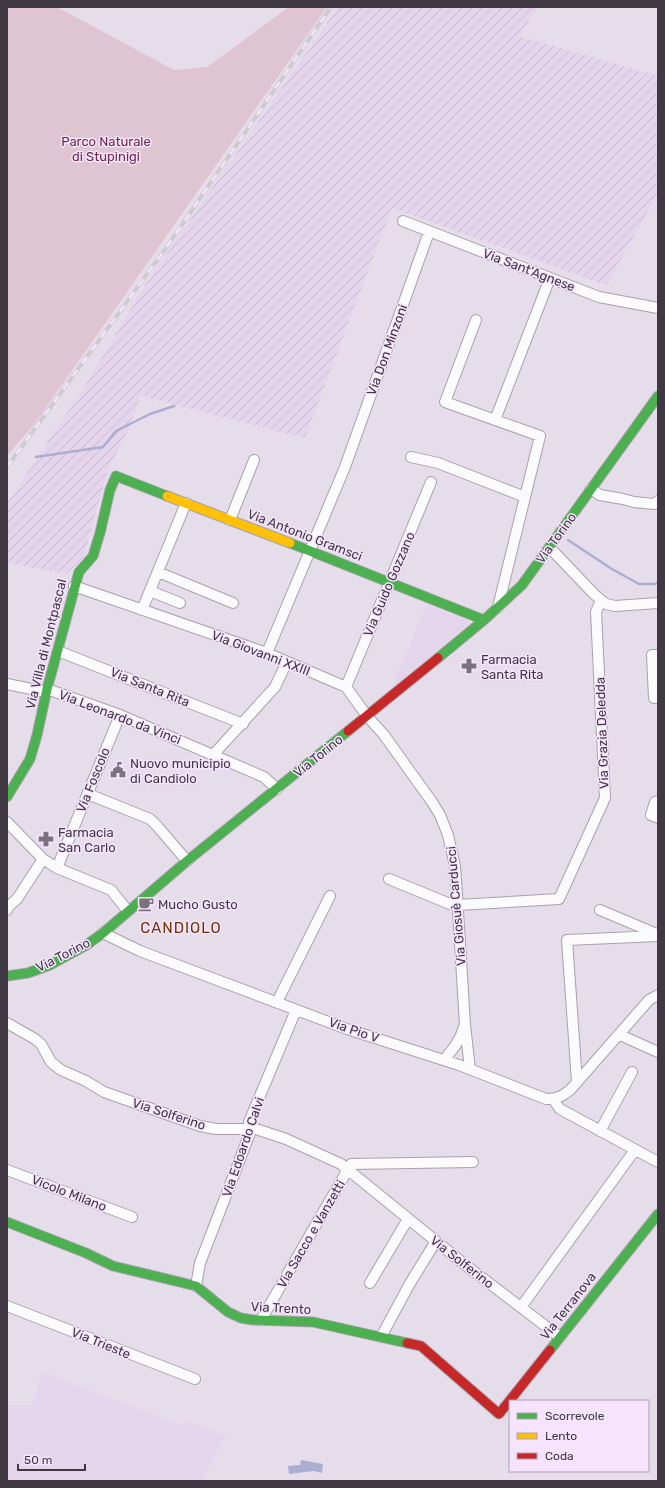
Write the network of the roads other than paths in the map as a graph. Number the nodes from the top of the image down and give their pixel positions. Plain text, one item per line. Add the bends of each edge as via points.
1 (403, 221) dead end
2 (429, 232) junction
3 (550, 278) junction
4 (658, 308) edge
5 (476, 320) dead end
6 (658, 396) edge
7 (495, 420) junction
8 (411, 456) dead end
9 (254, 460) dead end
10 (116, 476) joint
11 (431, 482) dead end
12 (591, 488) junction
13 (525, 497) junction
14 (658, 501) edge
15 (186, 503) junction
16 (230, 520) junction
17 (550, 548) junction
18 (310, 552) junction
19 (158, 572) junction
20 (390, 582) junction
21 (74, 586) junction
22 (150, 591) junction
23 (601, 600) junction
24 (180, 603) dead end
25 (233, 603) dead end
26 (658, 603) edge
27 (498, 607) junction
28 (142, 610) junction
29 (484, 620) junction
30 (58, 650) junction
31 (267, 653) junction
32 (658, 655) edge
33 (287, 662) junction
34 (7, 684) edge
35 (346, 687) junction
36 (47, 690) junction
37 (658, 698) edge
38 (120, 715) junction
39 (367, 716) junction
40 (243, 724) junction
41 (214, 754) junction
42 (277, 789) junction
43 (93, 796) junction
44 (7, 797) edge
45 (656, 802) edge
46 (658, 818) edge
47 (7, 822) edge
48 (43, 859) junction
49 (187, 861) junction
50 (57, 868) junction
51 (389, 879) dead end
52 (330, 896) dead end
53 (458, 905) junction
54 (7, 908) edge
55 (600, 910) dead end
56 (128, 911) junction
57 (103, 933) junction
58 (658, 935) edge
59 (7, 976) edge
60 (658, 995) edge
61 (277, 1002) junction
62 (296, 1010) junction
63 (7, 1023) edge
64 (465, 1025) junction
65 (620, 1035) junction
66 (658, 1052) edge
67 (444, 1060) junction
68 (470, 1069) junction
69 (632, 1072) dead end
70 (577, 1082) junction
71 (553, 1099) junction
72 (250, 1128) junction
73 (600, 1131) junction
74 (635, 1150) junction
75 (473, 1162) dead end
76 (658, 1162) edge
77 (348, 1169) junction
78 (7, 1170) edge
79 (658, 1214) edge
80 (132, 1217) dead end
81 (408, 1219) junction
82 (7, 1222) edge
83 (436, 1241) junction
84 (370, 1283) dead end
85 (196, 1286) junction
86 (7, 1306) edge
87 (521, 1308) junction
88 (261, 1320) junction
89 (381, 1337) junction
90 (560, 1337) junction
91 (195, 1380) dead end
92 (510, 1400) edge
93 (509, 1401) edge
94 (499, 1414) joint

1 - 2 street, Via Sant'Agnese
2 - 3 street, Via Sant'Agnese
2 - 18 street, Via Don Minzoni via 345,467
3 - 4 street, Via Sant'Agnese via 598,297
3 - 7 street
5 - 7 street via 445,402
6 - 12 street, Via Torino
7 - 13 street via 540,436
8 - 13 street via 438,463
9 - 16 street
10 - 15 street, Via Antonio Gramsci
10 - 21 street, Via Villa di Montpascal via 93,556 79,572
11 - 20 street, Via Guido Gozzano
12 - 14 street via 600,495 634,502 654,504
12 - 17 street, Via Torino
13 - 27 street
15 - 16 street, Via Antonio Gramsci
15 - 19 street
16 - 18 street, Via Antonio Gramsci
17 - 23 street
17 - 27 street, Via Torino via 522,585
18 - 20 street, Via Antonio Gramsci
18 - 31 street, Via Don Minzoni
19 - 22 street
19 - 25 street
20 - 29 street, Via Antonio Gramsci
20 - 35 street, Via Guido Gozzano
21 - 28 street, Via Giovanni XXIII
21 - 30 street, Via Villa di Montpascal
22 - 24 street
22 - 28 street
23 - 26 street via 614,606
23 - 53 street, Via Grazia Deledda via 596,612 604,798 559,899
27 - 29 street, Via Torino
28 - 31 street, Via Giovanni XXIII
29 - 39 street, Via Torino
30 - 36 street, Via Villa di Montpascal
30 - 40 street, Via Santa Rita
31 - 33 street, Via Giovanni XXIII
32 - 37 street via 652,655 654,698
33 - 35 street, Via Giovanni XXIII
33 - 40 street via 275,687
34 - 36 street, Via Leonardo da Vinci
35 - 39 street
36 - 38 street, Via Leonardo da Vinci
36 - 44 street, Via Villa di Montpascal via 30,759
38 - 41 street, Via Leonardo da Vinci
38 - 43 street, Via Foscolo
39 - 42 street, Via Torino
39 - 53 street, Via Giosuè Carducci via 384,734 442,820 455,866
40 - 41 street
41 - 42 street, Via Leonardo da Vinci via 264,776
42 - 49 street, Via Torino
43 - 49 street via 150,819
43 - 50 street, Via Foscolo
45 - 46 street via 651,815
47 - 48 street
48 - 50 street
48 - 54 street via 18,899
49 - 56 street, Via Torino
50 - 56 street via 111,890
51 - 53 street, Via Grazia Deledda
52 - 61 street
53 - 64 street, Via Giosuè Carducci
55 - 58 street
56 - 57 street, Via Torino
57 - 59 street, Via Torino via 50,965
57 - 61 street, Via Pio V via 140,950
58 - 70 street via 567,940
60 - 65 street via 649,1000
61 - 62 street, Via Pio V
62 - 67 street, Via Pio V
62 - 72 street, Via Edoardo Calvi via 249,1122
63 - 72 street, Via Solferino via 41,1044 55,1067 104,1092 200,1126 216,1129
64 - 67 street, Via Giosuè Carducci via 456,1046
64 - 68 street, Via Giosuè Carducci
65 - 66 street
65 - 70 street
67 - 68 street, Via Pio V
68 - 71 street, Via Pio V via 540,1097
69 - 73 street
70 - 71 street via 562,1096
71 - 73 street via 560,1110
72 - 77 street, Via Solferino via 286,1139
72 - 85 street, Via Edoardo Calvi via 200,1263
73 - 74 street
74 - 76 street
74 - 87 street
75 - 77 street via 351,1164
77 - 81 street, Via Solferino
77 - 88 street, Via Sacco e Vanzetti
78 - 80 street, Vicolo Milano
79 - 90 street, Via Terranova
81 - 83 street, Via Solferino
81 - 84 street
82 - 85 street, Via Trento via 113,1266
83 - 87 street, Via Solferino
83 - 89 street
85 - 88 street, Via Trento via 228,1312 241,1318
86 - 91 street, Via Trieste
87 - 90 street, Via Solferino
88 - 89 street, Via Trento via 313,1322
89 - 94 street, Via Trento via 421,1346
90 - 92 street, Via Terranova
93 - 94 street, Via Terranova

